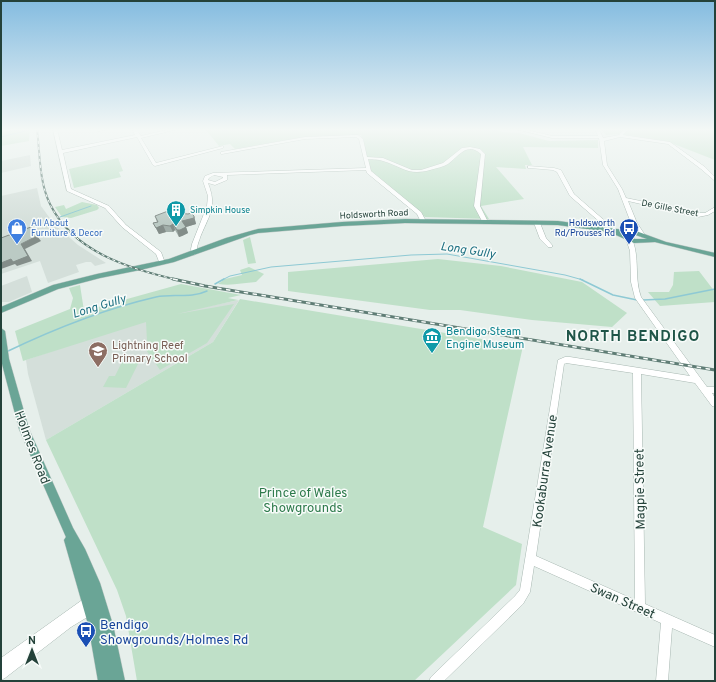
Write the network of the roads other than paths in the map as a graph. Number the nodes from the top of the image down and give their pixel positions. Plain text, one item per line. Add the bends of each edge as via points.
1 (62, 161) edge
2 (153, 161) edge
3 (168, 161) edge
4 (367, 161) edge
5 (387, 161) edge
6 (449, 161) edge
7 (482, 161) edge
8 (604, 161) edge
9 (693, 161) edge
10 (530, 167) dead end
11 (368, 169) junction
12 (246, 173) junction
13 (220, 174) junction
14 (715, 180) edge
15 (205, 181) junction
16 (222, 181) junction
17 (209, 193) junction
18 (624, 199) junction
19 (715, 209) edge
20 (422, 221) junction
21 (485, 222) junction
22 (537, 223) junction
23 (634, 223) junction
24 (607, 230) junction
25 (629, 235) junction
26 (641, 238) junction
27 (550, 246) dead end
28 (634, 252) junction
29 (194, 253) junction
30 (715, 255) edge
31 (162, 263) junction
32 (1, 310) edge
33 (1, 331) edge
34 (3, 354) edge
35 (637, 371) junction
36 (698, 380) junction
37 (705, 390) junction
38 (715, 390) edge
39 (715, 404) edge
40 (531, 559) junction
41 (95, 602) junction
42 (640, 607) junction
43 (667, 619) junction
44 (715, 640) edge
45 (1, 665) edge
46 (1, 674) edge
47 (105, 681) edge
48 (118, 681) edge
49 (435, 681) edge
50 (662, 681) edge

1 - 31 street via 67,186 72,193 107,207 124,226 159,253
2 - 3 street via 155,164
4 - 11 street
5 - 6 street via 411,171 421,171
7 - 21 street via 477,206
8 - 18 street
9 - 14 street
10 - 24 street via 559,171 572,194 603,222
11 - 12 street
11 - 20 street via 375,178 419,213
12 - 13 street
12 - 16 street
13 - 15 street via 210,175
13 - 16 street via 225,176
15 - 16 street via 214,184
15 - 17 street
16 - 17 street
17 - 29 street via 210,208 193,246
18 - 19 street, De Gille Street via 704,215
18 - 23 street
20 - 21 main road, Holdsworth Road
20 - 29 main road, Holdsworth Road via 264,231 241,235
21 - 22 main road, Holdsworth Road
22 - 24 main road, Holdsworth Road
22 - 27 street via 543,239
23 - 25 street
23 - 26 street
24 - 25 main road, Holdsworth Road
25 - 26 main road, Holdsworth Road
25 - 28 street
26 - 28 street
26 - 30 main road
28 - 36 street via 633,280 640,300
29 - 31 main road, Holdsworth Road
31 - 32 main road, Holdsworth Road via 56,287
33 - 34 main road, Holmes Road
34 - 41 main road, Holmes Road via 29,443 69,532
35 - 36 street, Kookaburra Avenue
35 - 40 street, Kookaburra Avenue via 570,360 561,362
35 - 42 street, Magpie Street
36 - 37 street
37 - 38 street
37 - 39 street
40 - 42 street, Swan Street
40 - 49 street, Kookaburra Avenue via 527,587 523,596
41 - 45 street
41 - 46 street
41 - 47 main road, Holmes Road via 97,637
41 - 48 main road, Holmes Road via 109,631
42 - 43 street, Swan Street
43 - 44 street, Swan Street
43 - 50 street

